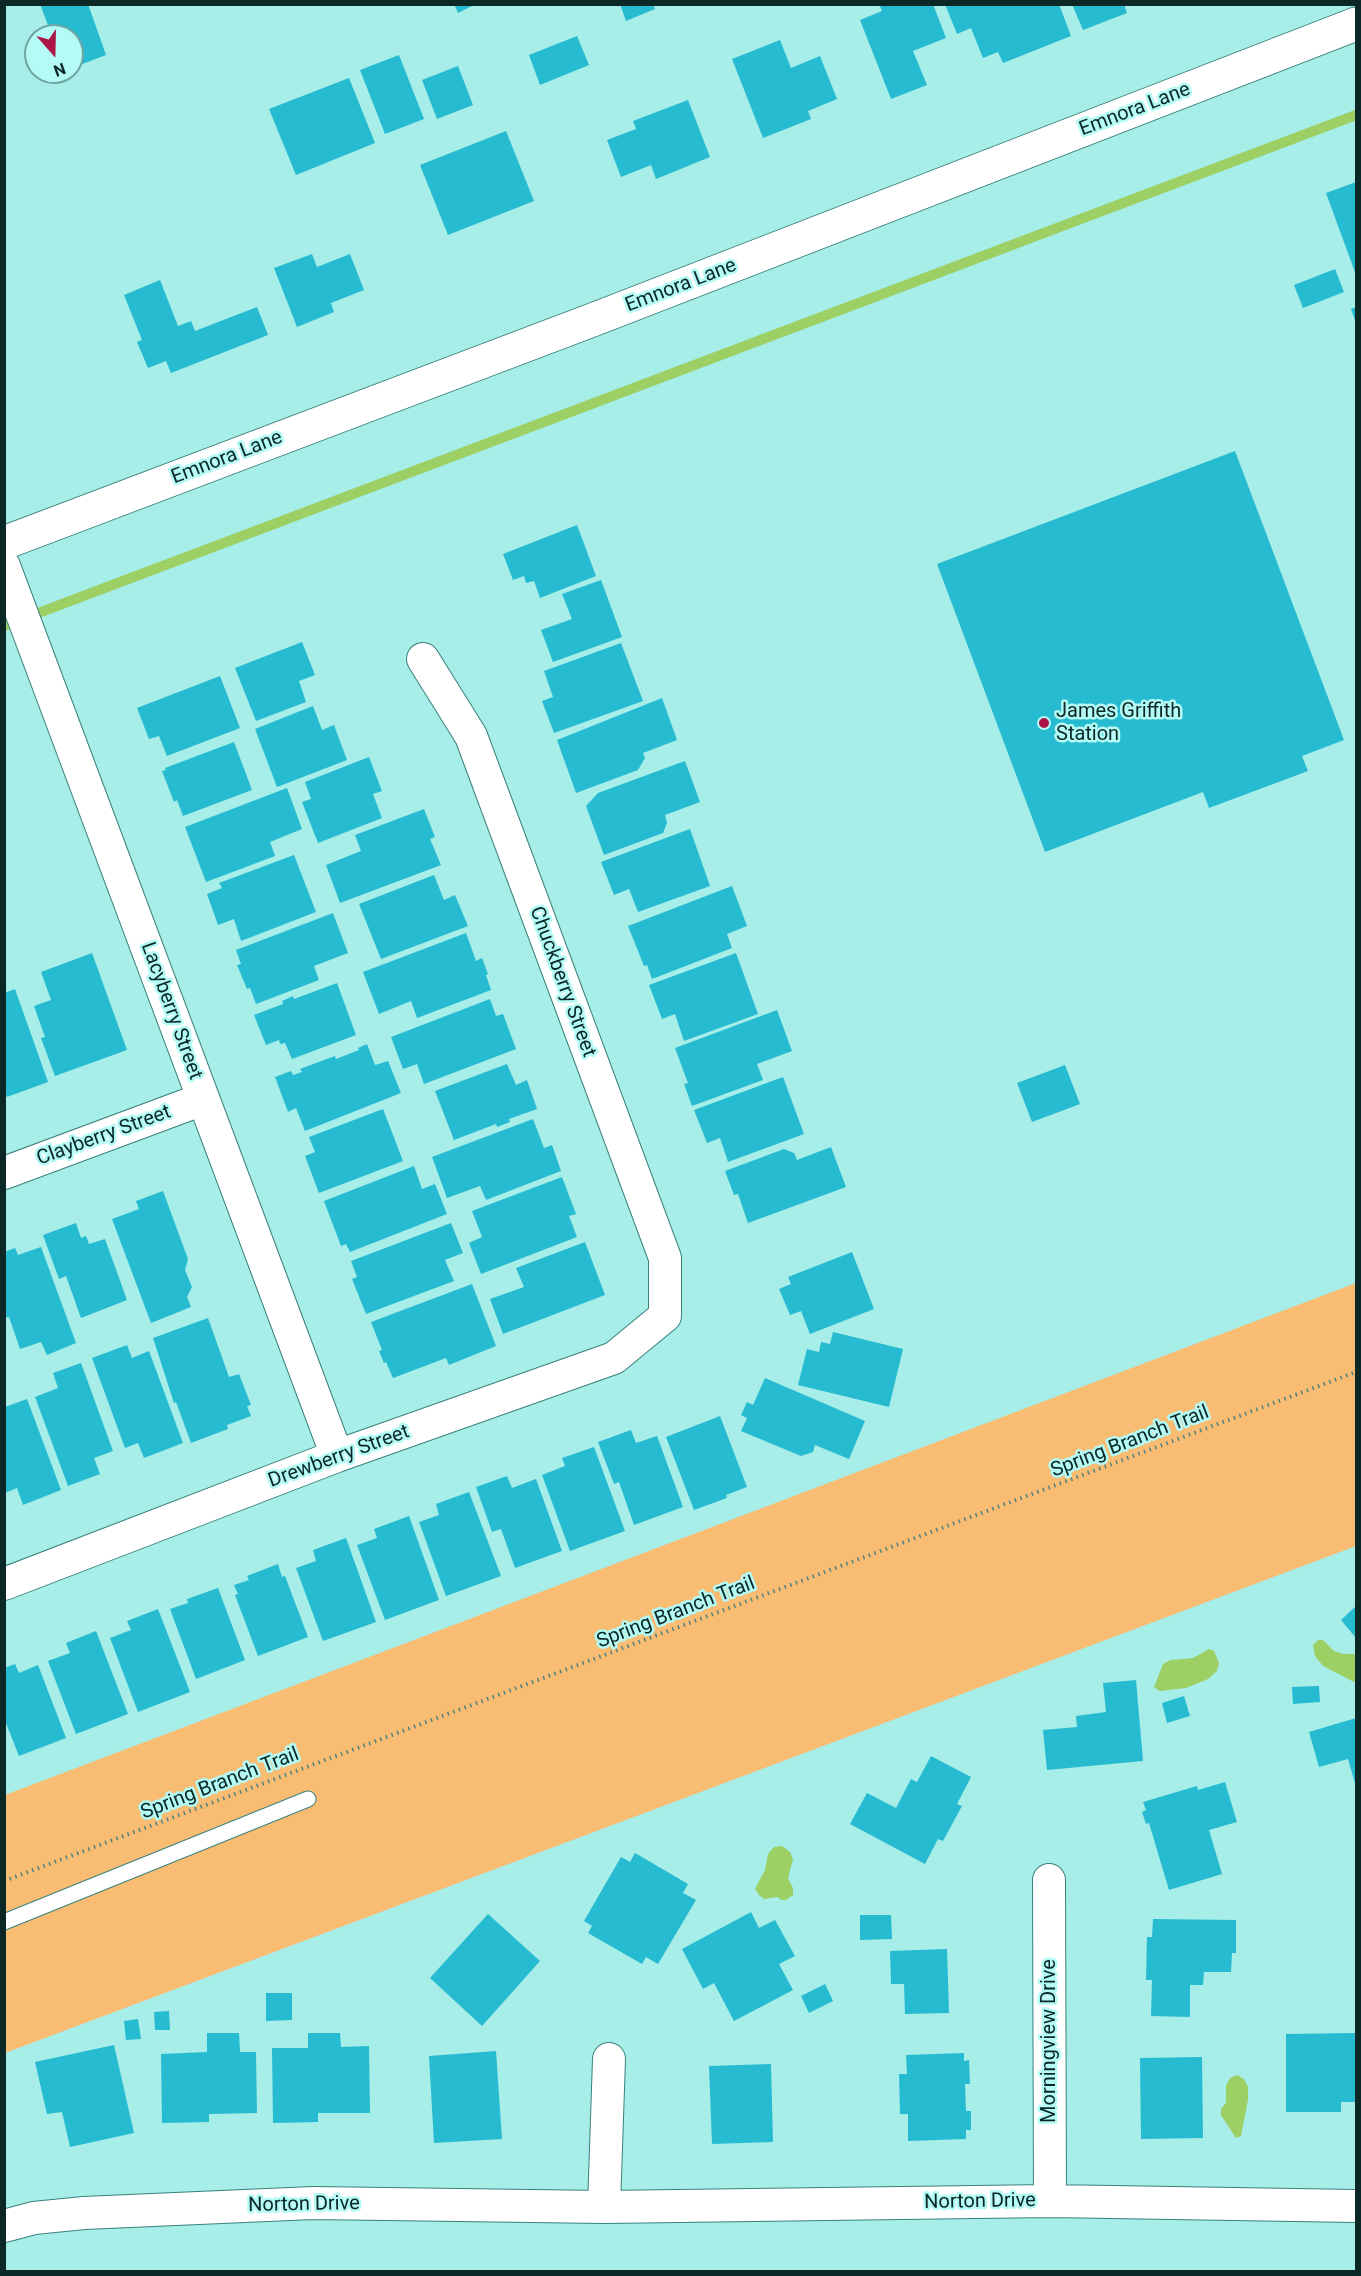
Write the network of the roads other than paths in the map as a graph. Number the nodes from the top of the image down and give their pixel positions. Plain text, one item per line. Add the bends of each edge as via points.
1 (1356, 24) edge
2 (4, 543) edge
3 (4, 566) edge
4 (423, 659) dead end
5 (203, 1099) junction
6 (4, 1173) edge
7 (665, 1316) joint
8 (337, 1456) junction
9 (4, 1584) edge
10 (308, 1799) dead end
11 (1049, 1880) dead end
12 (4, 1922) edge
13 (609, 2059) dead end
14 (1050, 2201) junction
15 (1356, 2206) edge
16 (604, 2207) junction
17 (4, 2226) edge

1 - 2 street, Emnora Lane
3 - 5 street, Lacyberry Street
4 - 7 street, Chuckberry Street via 471,736 665,1258
5 - 6 street, Clayberry Street
5 - 8 street, Lacyberry Street
7 - 8 street, Drewberry Street via 614,1358
8 - 9 street, Drewberry Street
10 - 12 lane
11 - 14 street, Morningview Drive
13 - 16 street
14 - 15 street, Norton Drive
14 - 16 street, Norton Drive
16 - 17 street, Norton Drive via 313,2203 84,2213 34,2218

